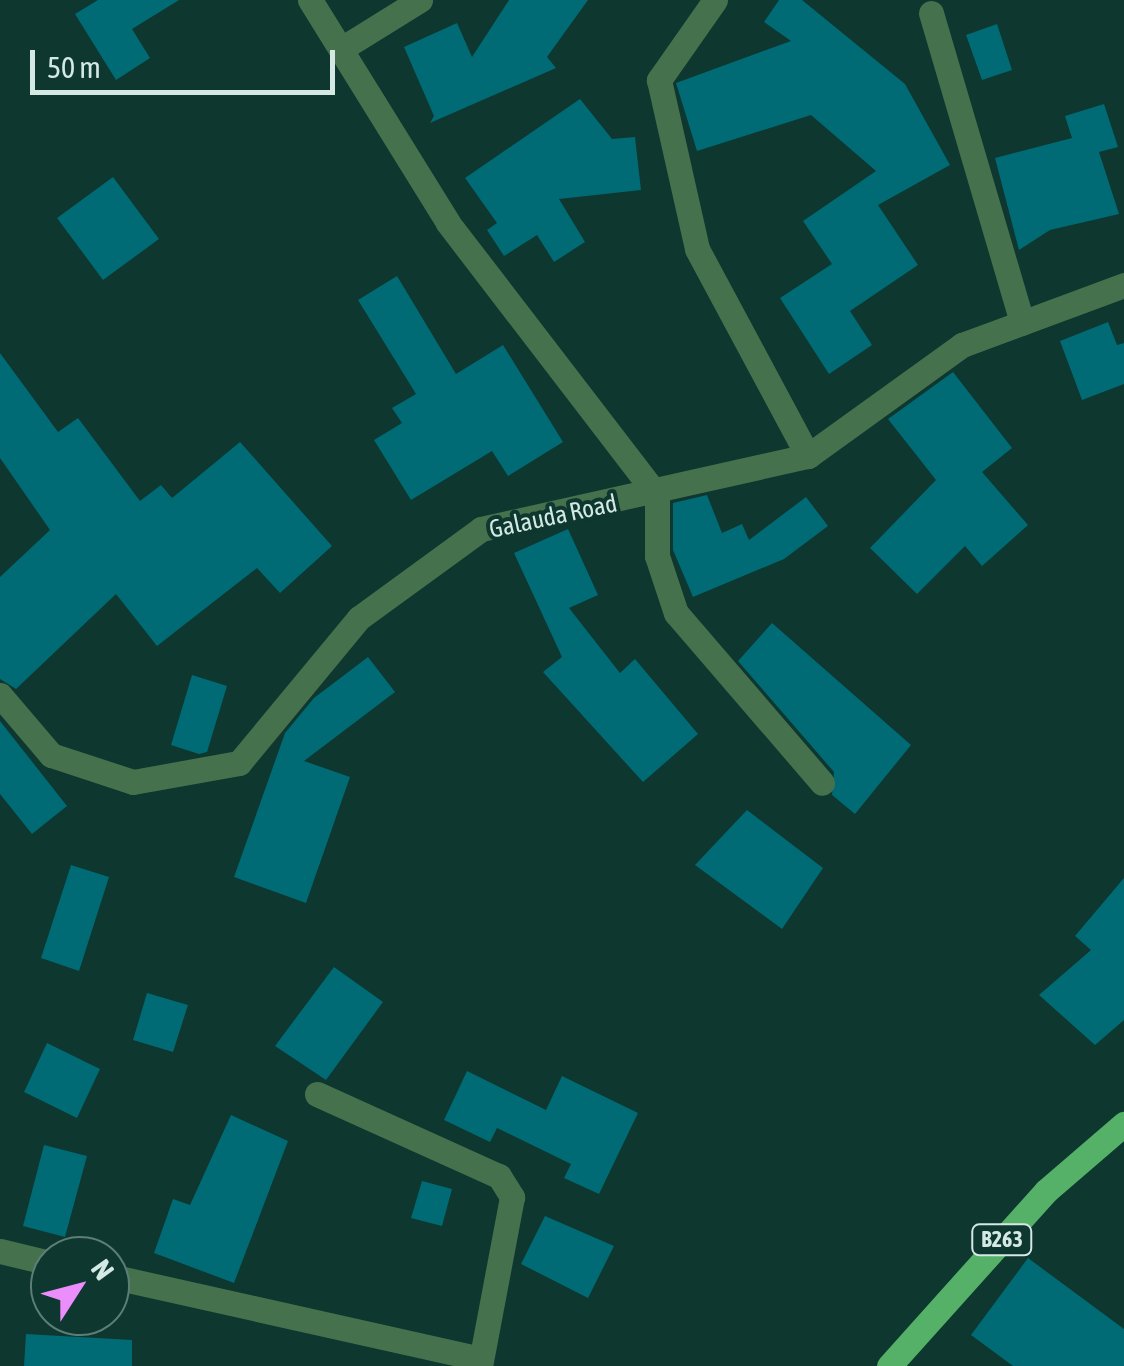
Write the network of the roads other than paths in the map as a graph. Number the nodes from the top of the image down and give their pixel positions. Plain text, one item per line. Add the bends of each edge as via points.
1 (310, 0) edge
2 (420, 0) edge
3 (715, 0) edge
4 (931, 13) dead end
5 (341, 49) junction
6 (1124, 285) edge
7 (1022, 323) junction
8 (808, 456) junction
9 (656, 496) junction
10 (0, 695) edge
11 (822, 783) dead end
12 (317, 1094) dead end
13 (1124, 1124) edge
14 (0, 1251) edge
15 (30, 1258) edge
16 (130, 1281) edge
17 (481, 1363) edge
18 (889, 1366) edge

1 - 5 street
2 - 5 street
3 - 8 street via 659,80 697,249
4 - 7 street
5 - 9 street via 448,224
6 - 7 street, Galauda Road
7 - 8 street, Galauda Road via 962,345
8 - 9 street, Galauda Road
9 - 10 street, Galauda Road via 481,529 359,618 239,763 134,782 51,755
9 - 11 street via 657,556 676,613
12 - 17 street via 499,1176 512,1197
13 - 18 main road, B263 via 1046,1191
14 - 15 street
16 - 17 street

